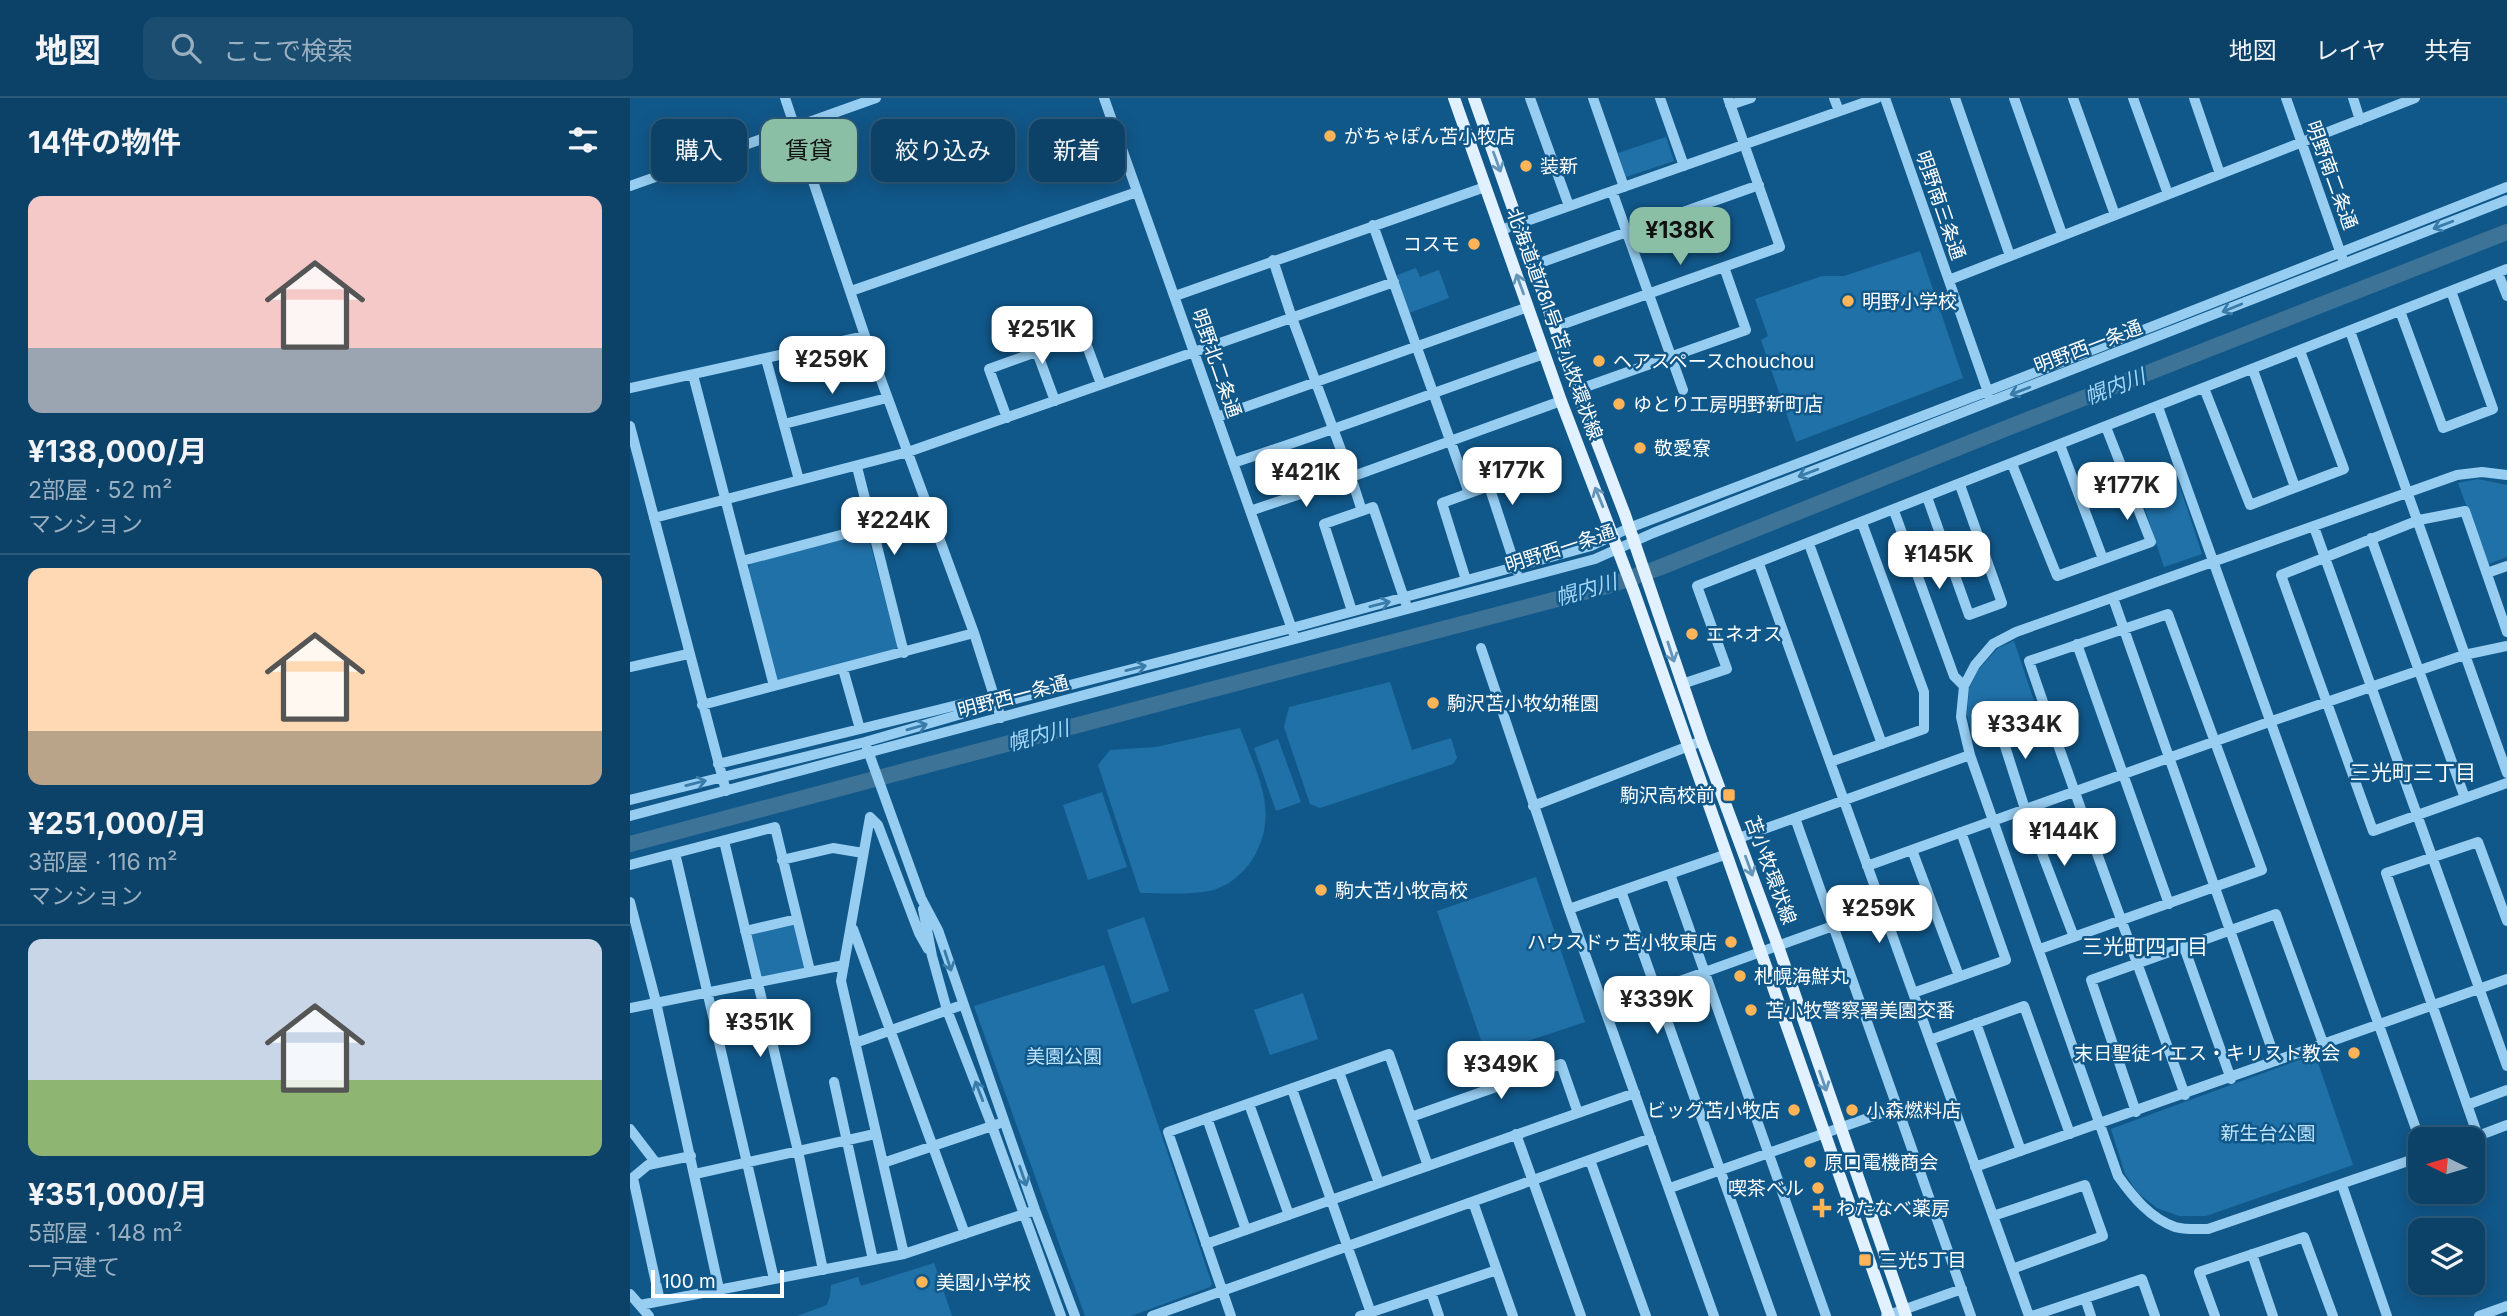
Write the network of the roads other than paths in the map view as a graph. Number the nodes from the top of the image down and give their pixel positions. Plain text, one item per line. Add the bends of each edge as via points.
1 (785, 98) edge
2 (876, 98) edge
3 (1104, 98) edge
4 (1454, 98) edge
5 (1474, 98) edge
6 (1530, 98) edge
7 (1593, 98) edge
8 (1660, 98) edge
9 (1751, 98) edge
10 (1834, 98) edge
11 (1877, 98) edge
12 (1885, 98) edge
13 (1955, 98) edge
14 (2014, 98) edge
15 (2073, 98) edge
16 (2133, 98) edge
17 (2194, 98) edge
18 (2286, 98) edge
19 (2353, 98) edge
20 (2411, 99) edge
21 (1729, 102) edge
22 (1839, 111) junction
23 (792, 119) edge
24 (817, 119) edge
25 (2360, 120) junction
26 (761, 139) edge
27 (2301, 142) junction
28 (1744, 145) junction
29 (1684, 166) junction
30 (2220, 174) junction
31 (814, 182) edge
32 (1759, 184) junction
33 (630, 186) edge
34 (1485, 187) junction
35 (1624, 187) junction
36 (2507, 187) edge
37 (1136, 191) junction
38 (1612, 191) junction
39 (2168, 194) junction
40 (2507, 200) edge
41 (1569, 206) junction
42 (2115, 215) junction
43 (1519, 224) junction
44 (1373, 225) junction
45 (1501, 230) junction
46 (1626, 231) junction
47 (2062, 234) junction
48 (2341, 252) junction
49 (2010, 256) junction
50 (1273, 260) junction
51 (2345, 264) junction
52 (1534, 265) junction
53 (1724, 267) junction
54 (2503, 271) edge
55 (1949, 280) junction
56 (1394, 282) junction
57 (851, 291) junction
58 (2451, 291) junction
59 (1648, 294) junction
60 (1175, 296) junction
61 (2507, 296) edge
62 (1528, 307) junction
63 (2400, 311) junction
64 (1292, 318) junction
65 (1555, 327) junction
66 (2350, 331) junction
67 (865, 336) junction
68 (1418, 348) junction
69 (2300, 351) junction
70 (1037, 352) junction
71 (1195, 352) junction
72 (1544, 354) junction
73 (1671, 358) junction
74 (766, 359) junction
75 (2253, 370) junction
76 (693, 375) junction
77 (1316, 383) junction
78 (1101, 384) junction
79 (630, 388) edge
80 (2204, 388) junction
81 (1577, 390) junction
82 (1682, 390) dead end
83 (1988, 391) junction
84 (1433, 392) junction
85 (887, 398) junction
86 (1055, 401) junction
87 (1561, 401) junction
88 (1992, 402) junction
89 (2158, 407) junction
90 (1217, 417) junction
91 (1007, 418) junction
92 (784, 424) junction
93 (630, 426) edge
94 (2106, 427) junction
95 (1332, 431) junction
96 (1450, 440) junction
97 (2060, 445) junction
98 (908, 452) junction
99 (1233, 463) junction
100 (2012, 464) junction
101 (635, 467) edge
102 (857, 467) junction
103 (2507, 475) edge
104 (1351, 477) junction
105 (799, 480) junction
106 (1960, 485) junction
107 (2295, 487) junction
108 (2408, 491) junction
109 (1469, 493) junction
110 (1927, 498) junction
111 (726, 499) junction
112 (1250, 511) junction
113 (1362, 511) junction
114 (1894, 511) junction
115 (654, 518) junction
116 (2419, 520) junction
117 (1862, 523) junction
118 (871, 527) junction
119 (2314, 527) junction
120 (1629, 528) junction
121 (1613, 535) junction
122 (2371, 538) junction
123 (1634, 542) junction
124 (1809, 544) junction
125 (1621, 555) junction
126 (1639, 556) joint
127 (2325, 556) junction
128 (2103, 559) junction
129 (741, 561) junction
130 (2214, 562) junction
131 (1759, 564) junction
132 (1516, 566) junction
133 (2507, 566) edge
134 (2487, 573) junction
135 (1465, 580) junction
136 (1520, 580) junction
137 (1405, 597) junction
138 (2113, 598) junction
139 (1408, 610) junction
140 (1352, 611) junction
141 (1292, 628) junction
142 (2122, 628) junction
143 (2507, 632) edge
144 (974, 634) junction
145 (1296, 640) junction
146 (2077, 644) junction
147 (2507, 646) edge
148 (1481, 648) dead end
149 (904, 653) junction
150 (688, 654) junction
151 (2464, 655) junction
152 (630, 667) edge
153 (844, 669) junction
154 (2419, 671) junction
155 (1682, 684) junction
156 (774, 686) junction
157 (1964, 686) junction
158 (2371, 688) junction
159 (995, 700) junction
160 (2325, 703) junction
161 (702, 705) junction
162 (1001, 718) junction
163 (2269, 722) junction
164 (2050, 724) junction
165 (859, 729) junction
166 (1702, 741) junction
167 (2217, 742) junction
168 (1882, 744) junction
169 (1689, 747) junction
170 (868, 752) junction
171 (1970, 755) junction
172 (2168, 758) junction
173 (1830, 762) junction
174 (718, 764) junction
175 (2507, 772) edge
176 (2122, 774) junction
177 (722, 777) junction
178 (2507, 783) edge
179 (726, 791) junction
180 (2073, 791) junction
181 (2465, 798) junction
182 (630, 800) edge
183 (1843, 800) junction
184 (1533, 806) junction
185 (2025, 809) junction
186 (630, 816) edge
187 (2417, 817) junction
188 (1795, 818) junction
189 (1994, 820) junction
190 (1961, 832) junction
191 (1739, 838) junction
192 (724, 841) junction
193 (1912, 850) junction
194 (675, 853) junction
195 (863, 853) junction
196 (1727, 854) junction
197 (2432, 857) junction
198 (782, 860) junction
199 (630, 864) edge
200 (1867, 866) junction
201 (1670, 874) junction
202 (2214, 887) junction
203 (1621, 891) junction
204 (922, 898) junction
205 (630, 902) edge
206 (2169, 904) junction
207 (1569, 909) junction
208 (797, 919) junction
209 (2122, 921) junction
210 (2507, 921) edge
211 (1833, 926) junction
212 (853, 927) junction
213 (2230, 930) junction
214 (745, 931) junction
215 (2074, 937) junction
216 (1778, 946) junction
217 (2184, 947) junction
218 (2039, 949) junction
219 (1761, 952) junction
220 (932, 956) junction
221 (2138, 963) junction
222 (844, 965) junction
223 (810, 971) junction
224 (1705, 972) junction
225 (1959, 976) junction
226 (2507, 979) edge
227 (757, 982) junction
228 (2479, 988) junction
229 (1657, 989) junction
230 (708, 992) junction
231 (1913, 993) junction
232 (656, 1002) junction
233 (2432, 1004) junction
234 (962, 1005) junction
235 (630, 1008) edge
236 (1605, 1008) junction
237 (947, 1010) junction
238 (1976, 1023) junction
239 (2378, 1023) junction
240 (891, 1032) junction
241 (1930, 1040) junction
242 (855, 1043) junction
243 (2323, 1043) junction
244 (2276, 1061) junction
245 (2507, 1066) edge
246 (1339, 1072) junction
247 (2231, 1079) junction
248 (834, 1082) dead end
249 (1292, 1089) junction
250 (2507, 1090) edge
251 (1634, 1093) junction
252 (2185, 1095) junction
253 (1249, 1104) junction
254 (2467, 1105) junction
255 (1896, 1108) junction
256 (2136, 1112) junction
257 (1577, 1113) junction
258 (1411, 1117) junction
259 (1207, 1118) junction
260 (1004, 1121) junction
261 (2100, 1124) junction
262 (2507, 1125) edge
263 (992, 1126) junction
264 (1840, 1127) junction
265 (2415, 1127) edge
266 (2472, 1127) edge
267 (630, 1129) edge
268 (875, 1134) junction
269 (1516, 1134) junction
270 (1824, 1134) junction
271 (2485, 1134) edge
272 (2070, 1135) junction
273 (1651, 1138) junction
274 (846, 1141) junction
275 (932, 1147) junction
276 (798, 1151) junction
277 (2021, 1151) junction
278 (1768, 1154) junction
279 (691, 1156) junction
280 (1590, 1160) junction
281 (2408, 1161) edge
282 (748, 1162) junction
283 (656, 1163) junction
284 (883, 1163) junction
285 (1429, 1166) junction
286 (1975, 1167) junction
287 (1721, 1170) junction
288 (695, 1174) junction
289 (631, 1179) edge
290 (1532, 1181) junction
291 (1378, 1183) junction
292 (2342, 1185) junction
293 (1670, 1188) junction
294 (1331, 1200) junction
295 (1473, 1202) junction
296 (1035, 1210) junction
297 (1024, 1214) junction
298 (1289, 1215) junction
299 (1993, 1216) junction
300 (1246, 1230) junction
301 (965, 1234) junction
302 (1206, 1244) junction
303 (1348, 1247) junction
304 (904, 1254) junction
305 (2252, 1254) junction
306 (873, 1260) junction
307 (2012, 1269) junction
308 (822, 1270) junction
309 (1497, 1270) junction
310 (774, 1279) junction
311 (719, 1289) junction
312 (1962, 1289) junction
313 (1223, 1290) junction
314 (1431, 1292) junction
315 (630, 1294) edge
316 (2085, 1298) junction
317 (660, 1301) junction
318 (640, 1305) junction
319 (2507, 1306) edge
320 (1904, 1313) edge
321 (1155, 1315) edge
322 (1368, 1315) edge
323 (649, 1316) edge
324 (1061, 1316) edge
325 (1075, 1316) edge
326 (1231, 1316) edge
327 (1439, 1316) edge
328 (1513, 1316) edge
329 (1581, 1316) edge
330 (1646, 1316) edge
331 (1714, 1316) edge
332 (1772, 1316) edge
333 (1826, 1316) edge
334 (1888, 1316) edge
335 (1971, 1316) edge
336 (2031, 1316) edge
337 (2091, 1316) edge
338 (2155, 1316) edge
339 (2215, 1316) edge
340 (2273, 1316) edge
341 (2333, 1316) edge
342 (2387, 1316) edge
343 (2479, 1316) edge

1 - 23 street
2 - 24 street
3 - 37 street, 明野北二条通
4 - 34 main road, 北海道道781号 苫小牧環状線
5 -> 43 main road, 北海道道781号 苫小牧環状線
6 - 41 street
7 - 35 street
8 - 29 street
9 - 21 street
10 - 22 street
11 - 22 street
12 - 55 street, 明野南三条通
13 - 49 street
14 - 47 street
15 - 42 street
16 - 39 street
17 - 30 street
18 - 27 street, 明野南二条通
19 - 25 street
20 - 25 street
21 - 28 street
22 - 28 street
25 - 27 street
26 - 33 street
27 - 30 street
27 - 48 street, 明野南二条通
28 - 29 street
28 - 32 street
29 - 35 street
30 - 39 street
31 - 57 street
32 - 46 street
32 - 53 street via 1780,247
34 - 44 street
34 - 45 main road, 北海道道781号 苫小牧環状線
35 - 38 street
36 - 48 street, 明野西一条通
37 - 57 street
37 - 60 street, 明野北二条通
38 - 41 street
38 - 46 street
39 - 42 street
40 -> 51 street, 明野西一条通
41 - 43 street
42 - 47 street
43 - 45 street
43 - 52 main road, 北海道道781号 苫小牧環状線
44 - 50 street
44 - 56 street
62 -> 45 main road, 北海道道781号 苫小牧環状線
46 - 52 street
46 - 59 street
47 - 49 street
48 - 51 street, 明野南二条通
48 - 83 street, 明野西一条通
49 - 55 street
50 - 60 street
50 - 64 street
51 -> 88 street, 明野西一条通
52 - 65 main road, 北海道道781号 苫小牧環状線
53 - 59 street
53 - 73 street via 1746,330
54 - 58 street
54 - 61 street
55 - 83 street, 明野南三条通
56 - 64 street
56 - 68 street
57 - 67 street
58 - 63 street
58 - 63 street via 2493,409 2444,428
59 - 65 street
59 - 73 street
60 - 71 street, 明野北二条通
62 - 68 street
62 - 72 main road, 北海道道781号 苫小牧環状線
63 - 66 street
64 - 71 street
64 - 77 street
65 - 81 main road, 北海道道781号 苫小牧環状線
66 - 69 street
66 - 108 street
67 - 74 street
67 - 85 street
68 - 77 street
68 - 84 street
69 - 75 street
69 - 107 street via 2344,469
70 - 78 street via 1083,335
70 - 86 street
70 - 91 street via 989,369
71 - 78 street
71 - 90 street, 明野北二条通
72 - 84 street
72 - 87 main road, 北海道道781号 苫小牧環状線
73 - 81 street
73 - 82 street
74 - 76 street
74 - 92 street
75 - 80 street
75 - 107 street
76 - 79 street
76 - 111 street
77 - 90 street
77 - 95 street
78 - 86 street
80 - 89 street
80 - 107 street via 2250,505
81 - 120 main road, 北海道道781号 苫小牧環状線
83 - 88 street, 明野南三条通
83 - 120 street, 明野西一条通
84 - 95 street
84 - 96 street
85 - 92 street
85 - 98 street
86 - 91 street
87 - 96 street
121 -> 87 main road, 北海道道781号 苫小牧環状線
88 -> 123 street, 明野西一条通
89 - 94 street
89 - 130 street
90 - 99 street, 明野北二条通
91 - 98 street
92 - 105 street
93 - 101 street
94 - 97 street
94 - 128 street via 2151,542
95 - 99 street
95 - 104 street
96 - 104 street
96 - 109 street
97 - 100 street
97 - 128 street
98 - 102 street
98 - 144 street
99 - 112 street, 明野北二条通
100 - 106 street
100 - 128 street via 2056,576
101 - 115 street
102 - 105 street
102 - 118 street
103 - 108 street via 2457,475
104 - 112 street
104 - 113 street
105 - 111 street
106 - 110 street
106 - 110 street via 2002,603 1969,615
108 - 116 street
108 - 119 street
109 - 132 street via 1489,486
109 - 135 street via 1442,503
110 - 114 street
111 - 115 street
111 - 129 street
112 - 141 street, 明野北二条通
113 - 137 street via 1373,507
113 - 140 street via 1324,524
114 - 117 street
114 - 157 street via 1954,676
115 - 150 street
116 - 122 street
116 - 134 street via 2465,511
116 - 151 street
117 - 124 street
117 - 168 street via 1924,692 1924,729
118 - 129 street
118 - 149 street
119 - 127 street
119 - 130 street
120 - 121 street, 明野西一条通
120 - 123 main road, 北海道道781号 苫小牧環状線
121 - 125 main road, 北海道道781号 苫小牧環状線
121 - 132 street, 明野西一条通 via 1591,546
122 - 127 street
122 - 154 street
123 - 125 street, 明野西一条通
123 - 126 main road, 北海道道781号 苫小牧環状線
124 - 131 street
124 - 168 street
125 - 136 street, 明野西一条通
125 - 169 main road, 苫小牧環状線
126 -> 155 main road, 苫小牧環状線
127 - 158 street
127 - 160 street via 2281,575
129 - 156 street
130 - 138 street
130 - 163 street
131 - 155 street via 1697,586 1727,668
131 - 173 street
132 - 135 street, 明野西一条通
132 - 136 street
133 - 134 street
134 - 143 street
135 - 137 street, 明野西一条通
136 - 139 street, 明野西一条通
137 - 139 street
140 -> 137 street, 明野西一条通
138 - 142 street
138 - 157 street via 1993,644
139 - 145 street, 明野西一条通
140 - 141 street, 明野西一条通
141 - 145 street, 明野北二条通
159 -> 141 street, 明野西一条通
142 - 146 street
142 - 167 street via 2168,614
142 - 172 street
144 - 149 street
144 - 159 street
145 - 162 street, 明野西一条通
146 - 164 street via 2029,661
146 - 176 street
147 - 151 street
148 - 184 street
149 - 153 street
150 - 152 street
150 - 161 street
151 - 154 street
151 - 175 street
153 - 156 street
153 - 165 street
154 - 158 street
154 - 181 street
155 - 166 main road, 苫小牧環状線
156 - 161 street
157 - 171 street via 1961,717
158 - 160 street
158 - 187 street
159 - 162 street
159 - 165 street
170 -> 159 street, 明野西一条通
160 - 163 street
160 - 187 street via 2373,831
161 - 174 street
162 - 170 street, 明野西一条通
163 - 167 street
163 - 239 street
164 - 180 street
164 - 185 street via 2003,740
165 - 174 street
166 - 169 street
166 - 191 main road, 苫小牧環状線
167 - 172 street
167 - 202 street via 2262,870
168 - 173 street
169 - 184 street
169 - 196 main road, 苫小牧環状線
170 - 177 street, 明野西一条通
170 - 179 street, 明野西一条通
170 - 204 street
171 - 183 street
171 - 189 street
172 - 176 street
172 - 202 street
173 - 183 street
174 - 177 street
176 - 180 street
176 - 206 street
177 - 179 street
182 -> 177 street, 明野西一条通
178 - 181 street
179 - 186 street, 明野西一条通
180 - 185 street
180 - 209 street
181 - 187 street
183 - 188 street
183 - 200 street
184 - 207 street
185 - 189 street
185 - 215 street
187 - 197 street
188 - 191 street
188 - 211 street
189 - 190 street
189 - 218 street
190 - 193 street
190 - 225 street via 2006,960
191 -> 216 main road, 苫小牧環状線
192 - 194 street
192 - 198 street via 775,827
192 - 214 street
193 - 200 street
193 - 225 street
194 - 199 street
194 - 230 street
195 - 198 street via 833,848
195 - 212 street
195 - 220 street via 870,817 878,825
196 - 201 street
196 - 219 main road, 苫小牧環状線
197 - 210 street via 2478,842
197 - 228 street
197 - 233 street via 2386,873
198 - 208 street
200 - 231 street
201 - 203 street
201 - 224 street
202 - 206 street
202 - 213 street
203 - 207 street
203 - 229 street
204 - 220 street
204 -> 234 street via 938,930
205 - 232 street
206 - 209 street
207 - 236 street
208 - 214 street
208 - 223 street
209 - 215 street
209 - 221 street
211 - 216 street
211 - 255 street
212 - 222 street
212 - 240 street
213 - 217 street
213 - 243 street via 2276,914
213 - 244 street
214 - 227 street
215 - 218 street
216 - 219 street
216 -> 264 main road, 苫小牧環状線
217 - 221 street
217 - 247 street
218 - 261 street
219 - 224 street
219 - 270 main road, 苫小牧環状線
220 - 237 street
221 - 252 street
221 - 256 street via 2091,980
222 - 223 street
222 - 242 street via 841,981
223 - 227 street
224 - 229 street
224 - 278 street
225 - 231 street
226 - 228 street
227 - 230 street
227 - 276 street
228 - 233 street
228 - 245 street
229 - 236 street
229 - 287 street
230 - 232 street
230 - 282 street
231 - 241 street
232 - 235 street
232 - 279 street
233 - 239 street
233 - 254 street
234 - 237 street
234 - 260 street
236 - 251 street
237 - 240 street
263 -> 237 street
238 - 241 street
238 - 272 street via 2024,1006
238 - 277 street
239 - 243 street
239 - 265 street
240 - 242 street
240 - 275 street
241 - 286 street
242 - 268 street
243 - 244 street
244 - 247 street
246 - 249 street
246 - 258 street via 1389,1054
246 - 291 street
247 - 252 street
248 - 274 street
249 - 253 street
249 - 294 street
250 - 254 street
251 - 257 street
251 - 273 street
252 - 256 street
253 - 259 street
253 - 298 street
254 - 266 street
255 - 264 street
255 - 312 street
256 - 261 street
257 - 258 street via 1560,1063
257 - 269 street
258 - 285 street
259 - 300 street
259 - 302 street via 1168,1132
260 - 263 street
260 -> 296 street
261 - 272 street
261 - 292 street via 2118,1176 2132,1195 2153,1216 2177,1227 2208,1229
262 - 271 street
263 - 275 street
263 - 297 street
264 - 270 street
264 - 320 main road, 苫小牧環状線
267 - 283 street
268 - 274 street
268 - 284 street
269 - 285 street
269 - 290 street
270 - 278 street
270 - 334 main road, 苫小牧環状線
272 - 277 street
273 - 280 street
273 - 293 street
274 - 276 street
274 - 306 street
275 - 284 street
275 - 301 street
276 - 282 street
276 - 308 street
277 - 286 street
278 - 287 street
278 - 333 street
279 - 283 street
279 - 288 street
280 - 290 street
280 - 330 street
281 - 292 street
282 - 288 street
282 - 310 street
283 - 289 street
284 - 304 street
285 - 291 street
286 - 299 street
287 - 293 street
287 - 332 street
288 - 311 street
289 - 317 street
290 - 295 street
290 - 329 street
291 - 294 street
292 - 342 street
293 - 331 street
294 - 298 street
294 - 303 street
295 - 303 street
295 - 309 street
296 - 297 street
296 - 325 street
297 - 301 street
297 - 324 street
298 - 300 street
299 - 307 street
299 - 307 street via 2085,1185 2102,1237
300 - 302 street
301 - 304 street
302 - 313 street
303 - 313 street
303 - 322 street
304 - 306 street
305 - 339 street via 2199,1272
305 - 340 street
305 - 341 street via 2304,1237
306 - 308 street
307 - 336 street
308 - 310 street
309 - 314 street
309 - 328 street
310 - 311 street
311 - 317 street
312 - 320 street
312 - 335 street
313 - 321 street
313 - 326 street
314 - 322 street
314 - 327 street
315 - 318 street
316 - 336 street
316 - 337 street
316 - 338 street via 2142,1279
317 - 318 street
318 - 323 street
319 - 343 street
320 - 334 street

